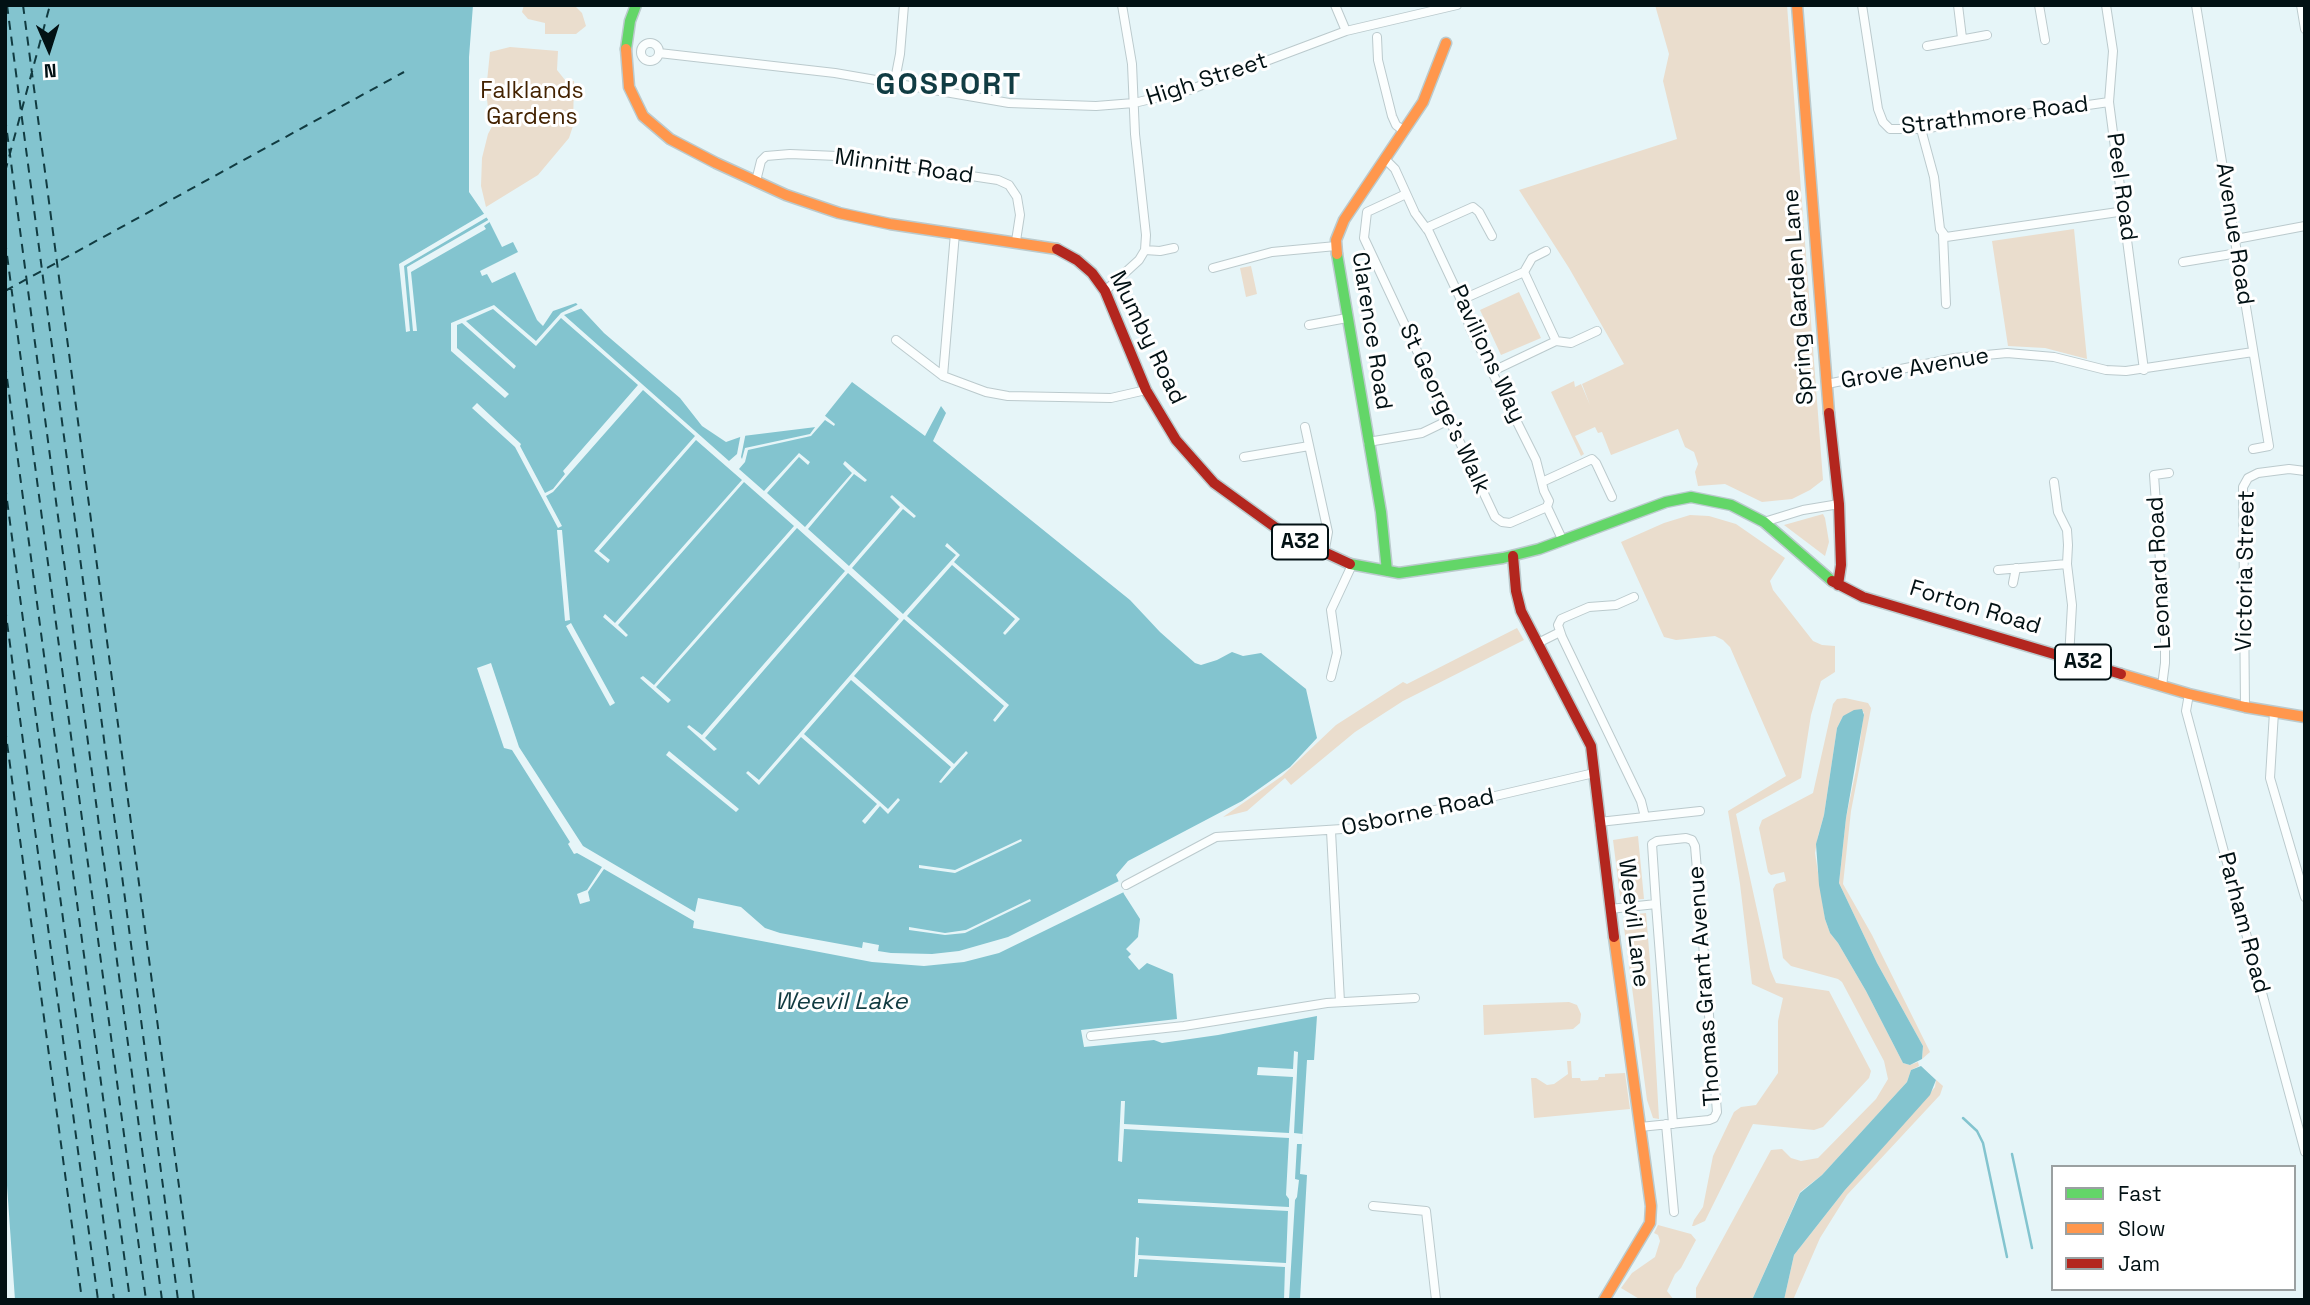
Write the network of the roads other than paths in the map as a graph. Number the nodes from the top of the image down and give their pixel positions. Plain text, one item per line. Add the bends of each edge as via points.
1 (636, 5) edge
2 (904, 5) edge
3 (1122, 5) edge
4 (1335, 5) edge
5 (1457, 5) edge
6 (1797, 5) edge
7 (1862, 5) edge
8 (1958, 5) edge
9 (2039, 5) edge
10 (2106, 5) edge
11 (2196, 5) edge
12 (2301, 5) edge
13 (2305, 29) edge
14 (1346, 31) junction
15 (1987, 35) dead end
16 (1377, 37) dead end
17 (1962, 38) junction
18 (2045, 40) dead end
19 (1927, 46) dead end
20 (626, 49) junction
21 (1447, 50) dead end
22 (641, 51) junction
23 (659, 54) junction
24 (894, 85) junction
25 (2109, 102) junction
26 (1134, 103) junction
27 (1921, 129) junction
28 (1404, 131) junction
29 (1385, 159) junction
30 (755, 181) junction
31 (1405, 191) junction
32 (2125, 211) junction
33 (2305, 226) edge
34 (1426, 228) junction
35 (955, 233) junction
36 (1942, 234) junction
37 (1492, 236) dead end
38 (2236, 239) junction
39 (1016, 241) junction
40 (1336, 246) junction
41 (1174, 248) dead end
42 (1145, 250) junction
43 (1546, 251) dead end
44 (2238, 253) junction
45 (2183, 262) dead end
46 (1213, 268) dead end
47 (1524, 272) junction
48 (1105, 291) junction
49 (1461, 300) junction
50 (1945, 304) dead end
51 (1347, 318) junction
52 (1309, 325) dead end
53 (1597, 331) dead end
54 (896, 340) dead end
55 (1556, 341) junction
56 (2253, 352) junction
57 (2144, 370) junction
58 (1493, 371) junction
59 (943, 376) junction
60 (1827, 384) junction
61 (1146, 390) junction
62 (1450, 420) junction
63 (1305, 427) dead end
64 (1368, 442) junction
65 (1309, 446) junction
66 (2253, 449) dead end
67 (1244, 457) dead end
68 (2305, 471) edge
69 (2169, 473) dead end
70 (1542, 482) junction
71 (2054, 482) dead end
72 (1612, 497) dead end
73 (1839, 504) junction
74 (1547, 507) junction
75 (1764, 522) junction
76 (1563, 541) junction
77 (1324, 554) junction
78 (1513, 556) junction
79 (2067, 564) junction
80 (1352, 565) junction
81 (2016, 568) junction
82 (1998, 570) dead end
83 (1387, 572) junction
84 (2013, 583) dead end
85 (1838, 585) junction
86 (1634, 597) dead end
87 (1560, 632) junction
88 (1538, 643) junction
89 (2069, 658) junction
90 (1331, 677) dead end
91 (2162, 686) junction
92 (2189, 694) junction
93 (2245, 707) junction
94 (2274, 712) junction
95 (2305, 717) edge
96 (1594, 773) junction
97 (1700, 811) dead end
98 (1645, 817) junction
99 (1599, 822) junction
100 (1331, 831) junction
101 (1126, 885) dead end
102 (2305, 897) edge
103 (1656, 904) junction
104 (1610, 909) junction
105 (1415, 998) dead end
106 (1340, 1002) junction
107 (1091, 1036) dead end
108 (1670, 1124) junction
109 (1640, 1127) junction
110 (2305, 1152) edge
111 (1373, 1206) dead end
112 (1674, 1212) dead end
113 (1436, 1300) edge
114 (1604, 1300) edge

1 - 20 main road, Mumby Road
2 - 24 street
3 - 26 street
4 - 14 street
5 - 14 street, High Street
6 - 60 main road, Spring Garden Lane
7 - 27 street, Strathmore Road via 1884,122 1890,129
8 - 17 street
9 - 18 street
10 - 25 street, Peel Road via 2113,51
11 - 38 street, Avenue Road
12 - 13 street
14 - 26 street, High Street via 1189,90
15 - 17 street
16 - 28 street via 1392,116
17 - 19 street
20 - 22 street, High Street
20 - 30 main road, Mumby Road / A32 via 629,87 649,122 679,144
21 - 28 main road, Clarence Road
22 - 23 street, High Street via 650,61
22 - 23 street, High Street via 651,43
23 - 24 street, High Street via 835,73
24 - 26 street, High Street via 1009,103
25 - 27 street, Strathmore Road
25 - 32 street, Peel Road
26 - 42 street
27 - 36 street
28 - 29 main road, Clarence Road
29 - 31 street, Pavilions Way
29 - 40 main road, Clarence Road via 1340,226
30 - 35 main road, Mumby Road / A32 via 849,216
30 - 39 street, Minnitt Road via 766,156 790,155 837,156 998,180 1009,185 1017,197
31 - 34 street, Pavilions Way
31 - 62 street, St George's Walk via 1367,212 1364,239
32 - 36 street via 1952,237
32 - 57 street, Peel Road
33 - 38 street
34 - 37 street via 1473,207
34 - 49 street, Pavilions Way
35 - 39 main road, Mumby Road / A32
35 - 59 street
36 - 50 street
38 - 44 street, Avenue Road
39 - 48 main road, Mumby Road / A32 via 1066,253 1086,267
40 - 46 street via 1272,252
40 - 51 main road, Clarence Road
41 - 42 street
42 - 48 street
43 - 47 street via 1532,258
44 - 45 street
44 - 56 street, Avenue Road
47 - 49 street
47 - 55 street
48 - 61 main road, Mumby Road / A32
49 - 58 street, Pavilions Way
51 - 52 street
51 - 64 main road, Clarence Road
53 - 55 street via 1573,342
54 - 59 street
55 - 58 street
56 - 57 street, Grove Avenue
56 - 66 street, Avenue Road via 2269,446
57 - 60 street, Grove Avenue via 2106,370 2054,357 2007,353 1955,358
58 - 70 street, Pavilions Way
59 - 61 street via 1008,396 1111,398
60 - 73 main road, Spring Garden Lane
61 - 77 main road, Mumby Road / A32 via 1176,440 1214,483 1283,533
62 - 64 street via 1422,433
62 - 74 street, St George's Walk via 1497,519 1510,523
63 - 65 street
64 - 83 main road, Clarence Road
65 - 67 street
65 - 77 street via 1328,532
68 - 93 street, Victoria Street via 2258,473 2243,487
69 - 91 street, Leonard Road via 2154,475 2165,633
70 - 72 street via 1593,460
70 - 74 street, Pavilions Way
71 - 79 street via 2058,512 2067,530
73 - 75 street
73 - 85 main road, Spring Garden Lane
74 - 76 street, Pavilions Way
75 - 76 main road, Mumby Road / A32 via 1718,501 1691,497
75 - 85 main road, Mumby Road / A32
76 - 78 main road, Mumby Road / A32
77 - 80 main road, Mumby Road / A32
78 - 83 main road, Mumby Road / A32
78 - 88 main road, Weevil Lane via 1520,608
79 - 81 street
79 - 89 street via 2072,605
80 - 83 main road, Mumby Road / A32
80 - 90 street via 1331,613 1337,653
81 - 82 street
81 - 84 street
85 - 89 main road, Forton Road / A32 via 1863,597
86 - 87 street via 1561,619
87 - 88 street
87 - 98 street
88 - 96 main road, Weevil Lane via 1588,738
89 - 91 main road, Forton Road / A32
91 - 92 main road, Forton Road / A32
92 - 93 main road, Forton Road / A32
92 - 110 street, Parham Road via 2186,711
93 - 94 main road, Forton Road / A32
94 - 95 main road, Forton Road / A32
94 - 102 street via 2270,778
96 - 99 main road, Weevil Lane
96 - 100 street, Osborne Road via 1381,824
97 - 98 street
98 - 99 street
99 - 104 main road, Weevil Lane
100 - 101 street, Osborne Road via 1216,837
100 - 106 street
103 - 104 street
103 - 108 street
103 - 108 street, Thomas Grant Avenue via 1652,844 1692,840 1717,1112 1709,1120
104 - 109 main road, Weevil Lane
105 - 106 street
106 - 107 street
108 - 109 street, Thomas Grant Avenue
108 - 112 street
109 - 114 main road, Weevil Lane via 1652,1218
111 - 113 street via 1424,1209

